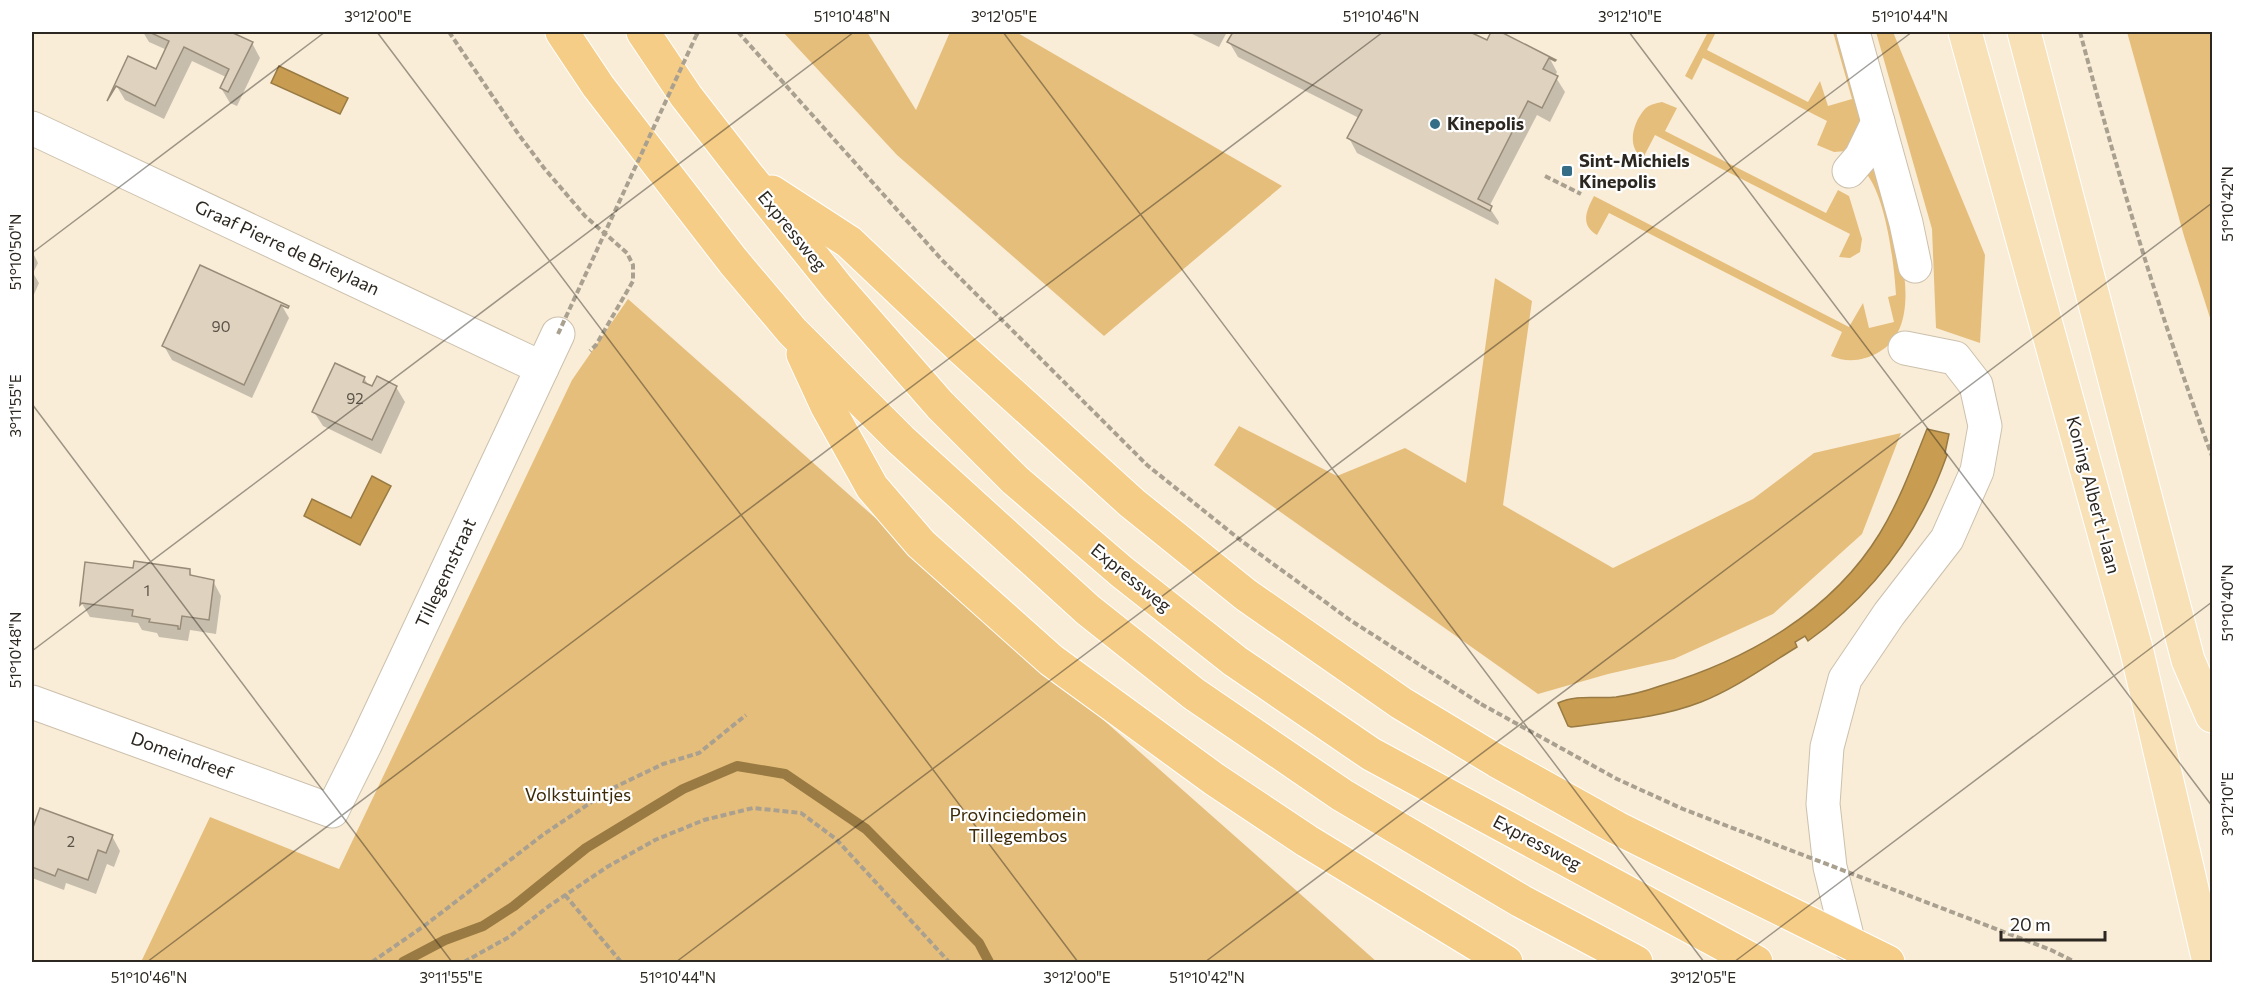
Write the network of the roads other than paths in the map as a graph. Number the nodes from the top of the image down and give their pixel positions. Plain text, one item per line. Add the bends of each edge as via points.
1 (562, 32) edge
2 (643, 32) edge
3 (1853, 32) edge
4 (1965, 32) edge
5 (2024, 32) edge
6 (1878, 122) junction
7 (32, 128) edge
8 (1849, 171) dead end
9 (748, 176) junction
10 (1915, 266) dead end
11 (792, 331) junction
12 (558, 334) road end
13 (1905, 348) dead end
14 (542, 368) junction
15 (32, 702) edge
16 (2212, 716) edge
17 (332, 811) joint
18 (1849, 944) junction
19 (1506, 963) edge
20 (1636, 963) edge
21 (1756, 963) edge
22 (1888, 963) edge
23 (2209, 963) edge

1 - 11 highway via 598,86
2 - 9 highway, Expressweg
3 - 6 street
4 - 23 main road, Koning Albert I-laan via 2137,652
5 - 16 main road via 2188,660
6 - 8 street via 1861,157
6 - 10 street
7 - 14 street, Graaf Pierre de Brieylaan
9 - 18 highway via 849,242 1017,399 1150,517 1246,595 1401,703 1497,761 1617,828
9 - 21 highway, Expressweg via 837,287 940,405 1016,480 1122,572 1234,661 1371,754
11 - 19 highway via 826,406 872,487 921,544 1042,652 1214,780
11 - 20 highway via 893,433 1000,531 1088,610 1194,694 1342,795 1521,901
12 - 14 street, Tillegemstraat
13 - 18 street via 1955,358 1976,385 1985,426 1977,471 1947,539 1845,679 1833,724 1827,747 1823,804 1830,867
14 - 17 street, Tillegemstraat
15 - 17 street, Domeindreef
18 - 22 highway

